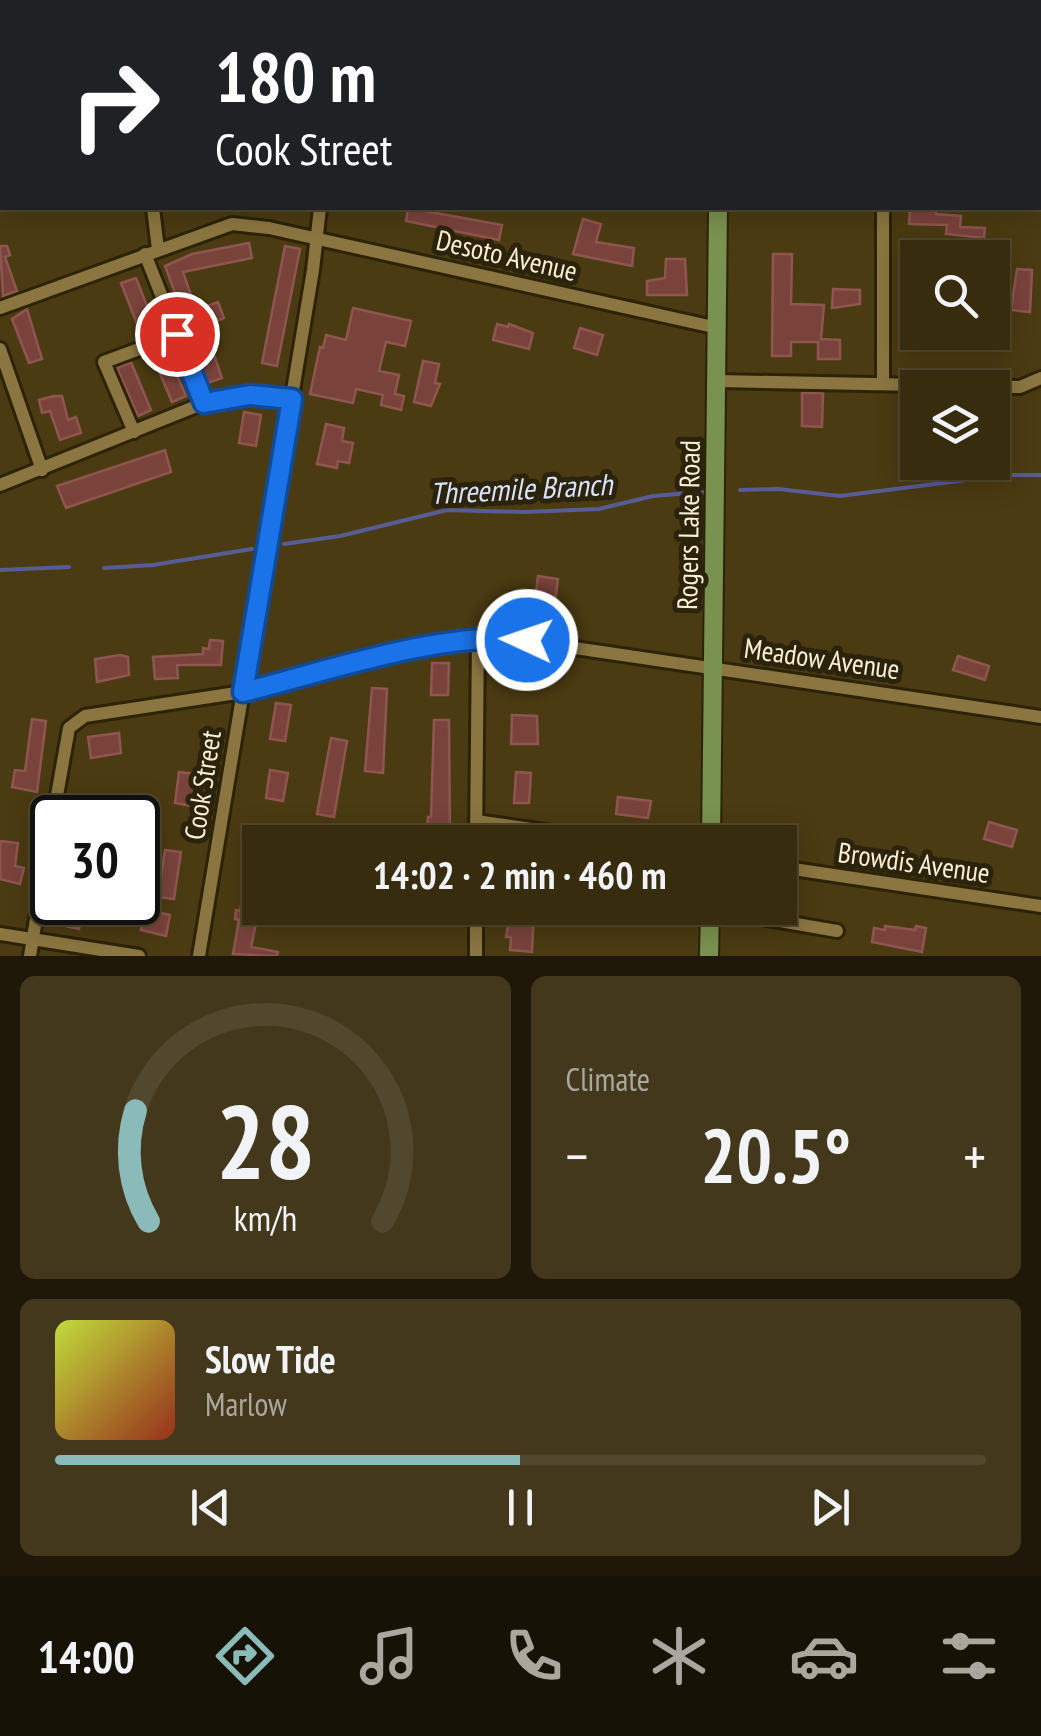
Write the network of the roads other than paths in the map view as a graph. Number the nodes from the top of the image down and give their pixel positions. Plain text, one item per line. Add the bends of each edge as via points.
1 (153, 210) edge
2 (320, 210) edge
3 (718, 210) edge
4 (883, 210) edge
5 (318, 238) junction
6 (152, 251) junction
7 (0, 308) edge
8 (718, 328) junction
9 (177, 334) junction
10 (0, 349) edge
11 (1040, 379) edge
12 (718, 380) junction
13 (883, 383) junction
14 (292, 399) junction
15 (204, 403) junction
16 (134, 432) junction
17 (42, 470) junction
18 (0, 486) edge
19 (478, 637) junction
20 (714, 668) junction
21 (243, 692) junction
22 (1041, 717) edge
23 (57, 795) edge
24 (476, 820) junction
25 (476, 825) edge
26 (509, 825) edge
27 (711, 825) edge
28 (797, 870) edge
29 (1041, 906) edge
30 (797, 923) edge
31 (35, 925) edge
32 (476, 925) edge
33 (710, 925) edge
34 (836, 930) dead end
35 (0, 934) edge
36 (33, 939) junction
37 (30, 956) edge
38 (139, 956) edge
39 (198, 956) edge
40 (476, 956) edge
41 (709, 956) edge

1 - 6 street
2 - 5 street, Cook Street
3 - 8 main road, Rogers Lake Road
4 - 13 street
5 - 6 street, Desoto Avenue via 232,224
5 - 8 street, Desoto Avenue
5 - 14 street, Cook Street
6 - 7 street, Desoto Avenue
6 - 9 street
8 - 12 main road, Rogers Lake Road
9 - 15 street
9 - 16 street via 104,362
10 - 17 street
11 - 13 street via 1020,387
12 - 13 street
12 - 20 main road, Rogers Lake Road
14 - 15 street via 250,395
14 - 21 street, Cook Street
15 - 16 street
16 - 17 street
17 - 18 street
19 - 20 street, Meadow Avenue
19 - 21 street, Meadow Avenue
19 - 24 street
20 - 22 street, Meadow Avenue
20 - 27 main road, Rogers Lake Road
21 - 23 street, Meadow Avenue via 85,716 69,728
21 - 39 street, Cook Street
24 - 25 street
24 - 26 street
28 - 29 street, Browdis Avenue
30 - 34 street
31 - 36 street
32 - 40 street
33 - 41 main road
35 - 36 street
36 - 37 street
36 - 38 street

